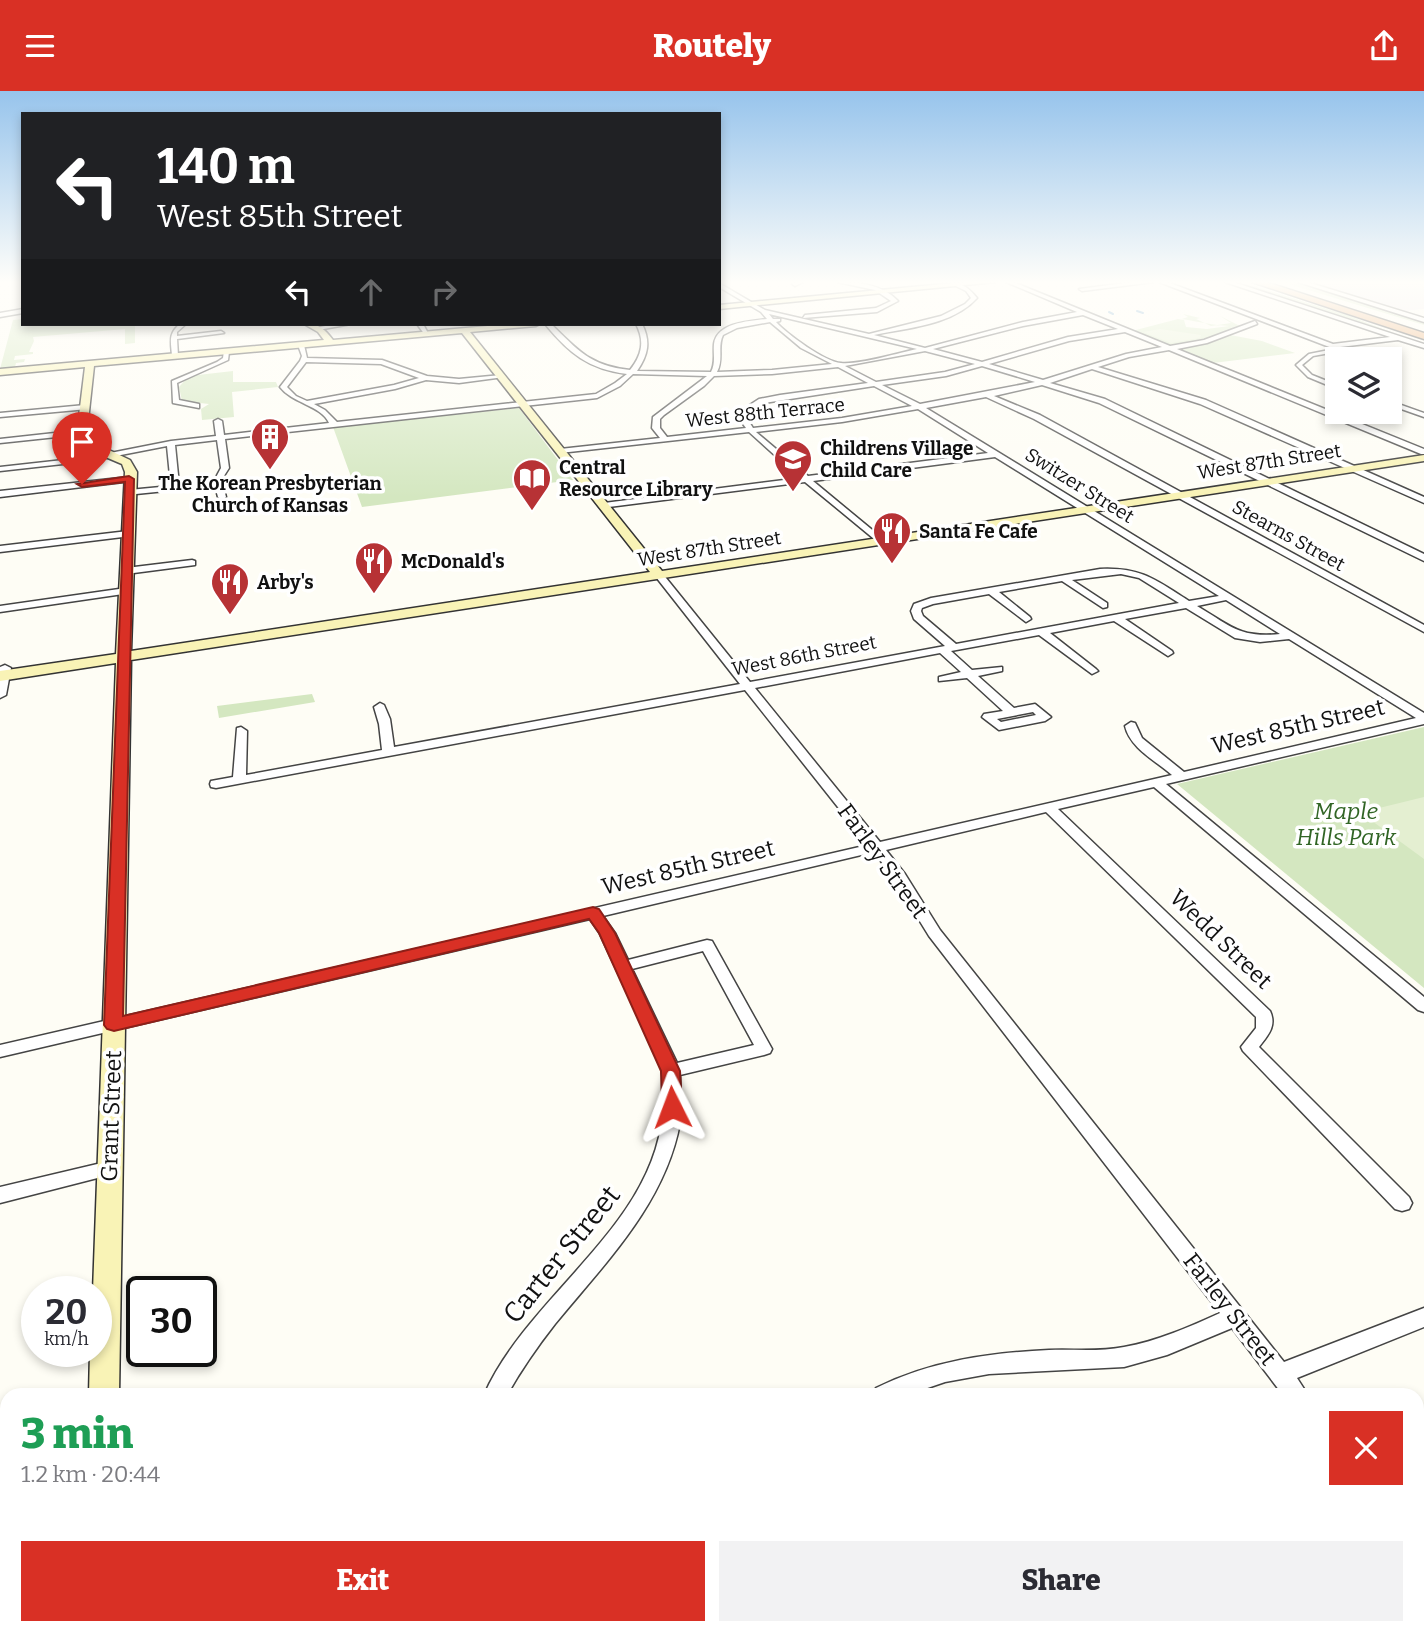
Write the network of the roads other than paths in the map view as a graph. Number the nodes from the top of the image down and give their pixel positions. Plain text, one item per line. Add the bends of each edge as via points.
1 (200, 354) edge
2 (226, 354) edge
3 (303, 354) edge
4 (483, 354) edge
5 (579, 354) edge
6 (644, 354) edge
7 (719, 354) edge
8 (817, 354) edge
9 (899, 354) edge
10 (948, 354) edge
11 (1019, 354) edge
12 (1134, 354) edge
13 (1184, 354) edge
14 (1318, 354) edge
15 (175, 356) joint
16 (304, 360) junction
17 (90, 364) junction
18 (987, 364) junction
19 (836, 365) junction
20 (1092, 367) junction
21 (0, 372) edge
22 (631, 372) junction
23 (712, 374) junction
24 (501, 377) junction
25 (426, 378) junction
26 (1045, 382) junction
27 (1325, 382) edge
28 (878, 384) junction
29 (987, 395) junction
30 (309, 403) junction
31 (524, 405) junction
32 (195, 406) dead end
33 (85, 407) junction
34 (920, 407) junction
35 (1402, 407) edge
36 (0, 415) edge
37 (1424, 415) edge
38 (218, 421) dead end
39 (330, 426) junction
40 (751, 430) junction
41 (82, 432) junction
42 (220, 438) junction
43 (665, 439) junction
44 (0, 440) edge
45 (171, 443) junction
46 (560, 451) junction
47 (996, 454) junction
48 (1424, 455) edge
49 (110, 456) junction
50 (1349, 467) junction
51 (0, 469) edge
52 (129, 479) junction
53 (808, 479) junction
54 (1265, 480) junction
55 (221, 483) junction
56 (175, 487) junction
57 (129, 493) junction
58 (1176, 493) junction
59 (0, 494) edge
60 (222, 497) dead end
61 (1424, 500) edge
62 (604, 506) junction
63 (1083, 507) junction
64 (128, 534) junction
65 (877, 538) junction
66 (0, 549) edge
67 (1424, 558) edge
68 (192, 563) dead end
69 (126, 571) junction
70 (657, 572) junction
71 (1065, 579) junction
72 (126, 591) junction
73 (991, 591) junction
74 (1227, 597) junction
75 (1187, 604) junction
76 (1103, 605) dead end
77 (0, 609) edge
78 (1116, 618) junction
79 (1026, 619) dead end
80 (1424, 629) edge
81 (1042, 632) junction
82 (1292, 636) junction
83 (948, 648) junction
84 (123, 653) junction
85 (1168, 653) dead end
86 (998, 669) dead end
87 (1092, 671) dead end
88 (2, 672) edge
89 (970, 674) junction
90 (943, 679) dead end
91 (748, 685) junction
92 (0, 695) edge
93 (380, 707) dead end
94 (1010, 711) dead end
95 (1424, 719) edge
96 (1131, 726) dead end
97 (241, 731) dead end
98 (389, 752) junction
99 (1182, 776) junction
100 (239, 779) junction
101 (1156, 782) junction
102 (216, 784) dead end
103 (1048, 808) junction
104 (877, 847) junction
105 (593, 912) junction
106 (623, 966) junction
107 (1424, 1006) edge
108 (114, 1025) junction
109 (0, 1051) edge
110 (671, 1071) junction
111 (110, 1168) junction
112 (0, 1195) edge
113 (1402, 1203) dead end
114 (1235, 1317) junction
115 (1424, 1317) edge
116 (1280, 1374) junction
117 (104, 1388) edge
118 (499, 1388) edge
119 (901, 1388) edge
120 (1291, 1388) edge

1 - 15 street
2 - 32 street via 218,366 174,382 176,401
3 - 16 street
4 - 24 street, Farley Street
5 - 22 street via 607,368
6 - 22 street
7 - 23 street
8 - 19 street, Switzer Street
9 - 19 street
10 - 18 street
11 - 18 street
12 - 20 street, West 88th Terrace
13 - 48 street
14 - 27 street via 1300,362 1304,373
15 - 17 street
16 - 25 street via 382,362
16 - 30 street via 283,387
17 - 21 street
17 - 33 street
18 - 26 street
18 - 28 street
19 - 23 street
19 - 28 street, Switzer Street
20 - 26 street, West 88th Terrace
20 - 50 street via 1203,402
22 - 23 street
22 - 31 street via 597,396
23 - 43 street via 656,419 656,428
24 - 25 street
24 - 31 street, Farley Street
25 - 30 street
26 - 29 street, West 88th Terrace
26 - 54 street via 1122,410
28 - 34 street, Switzer Street
28 - 40 street via 762,401 743,413
29 - 34 street, West 88th Terrace
29 - 58 street, Stearns Street
30 - 39 street via 327,412 334,423
31 - 39 street
31 - 46 street, Farley Street
33 - 36 street
33 - 41 street
34 - 40 street, West 88th Terrace
34 - 47 street, Switzer Street
35 - 37 street
38 - 42 street
39 - 42 street
40 - 43 street, West 88th Terrace
40 - 53 street
41 - 44 street
41 - 49 street via 83,443
42 - 45 street
42 - 55 street via 225,468 218,479
43 - 46 street, West 88th Terrace
45 - 49 street
45 - 56 street
46 - 62 street, Farley Street
47 - 53 street
47 - 63 street, Switzer Street
48 - 50 street, West 87th Street
48 - 50 street, West 87th Street
49 - 51 street
49 - 52 street via 128,464
50 - 54 street, West 87th Street
50 - 61 street
52 - 57 street, Grant Street
52 - 59 street
53 - 62 street
53 - 65 street
54 - 58 street, West 87th Street
54 - 67 street
55 - 56 street
55 - 60 street
56 - 57 street
57 - 64 street, Grant Street
58 - 63 street, West 87th Street
58 - 80 street, Stearns Street
62 - 70 street, Farley Street
63 - 65 street, West 87th Street
63 - 74 street, Switzer Street
64 - 66 street
64 - 69 street, Grant Street
65 - 70 street, West 87th Street
68 - 69 street
69 - 72 street, Grant Street
70 - 84 street, West 87th Street
70 - 91 street, Farley Street
71 - 73 street
71 - 75 street via 1110,571 1131,573
71 - 76 street
72 - 77 street
72 - 84 street, Grant Street
73 - 79 street
73 - 83 street via 918,607 918,617
74 - 75 street, West 86th Street
74 - 82 street, Switzer Street
75 - 78 street, West 86th Street
75 - 82 street via 1239,636
78 - 81 street, West 86th Street
78 - 85 street
81 - 83 street, West 86th Street
81 - 87 street
82 - 95 street, Switzer Street
83 - 89 street
83 - 91 street, West 86th Street
84 - 88 street, West 87th Street
84 - 108 street, Grant Street
86 - 89 street
88 - 92 street
89 - 90 street
89 - 94 street
91 - 98 street, West 86th Street
91 - 104 street, Farley Street
93 - 98 street via 386,718
95 - 99 street, West 85th Street
96 - 99 street via 1139,741
97 - 100 street
98 - 100 street, West 86th Street
99 - 101 street, West 85th Street
100 - 102 street, West 86th Street
101 - 103 street, West 85th Street
101 - 107 street
103 - 104 street, West 85th Street
103 - 113 street, Wedd Street via 1264,1015 1264,1029 1249,1047
104 - 105 street, West 85th Street
104 - 114 street, Farley Street via 934,933
105 - 106 street, Carter Street
105 - 108 street, West 85th Street
106 - 110 street, Carter Street
106 - 110 street via 707,945 764,1049
108 - 109 street, West 85th Street
108 - 111 street, Grant Street
110 - 118 street, Carter Street via 668,1136 637,1208 524,1345
111 - 112 street
111 - 117 street, Grant Street
114 - 116 street, Farley Street
114 - 119 street via 1126,1356 994,1363 936,1373
115 - 116 street
116 - 120 street, Farley Street

